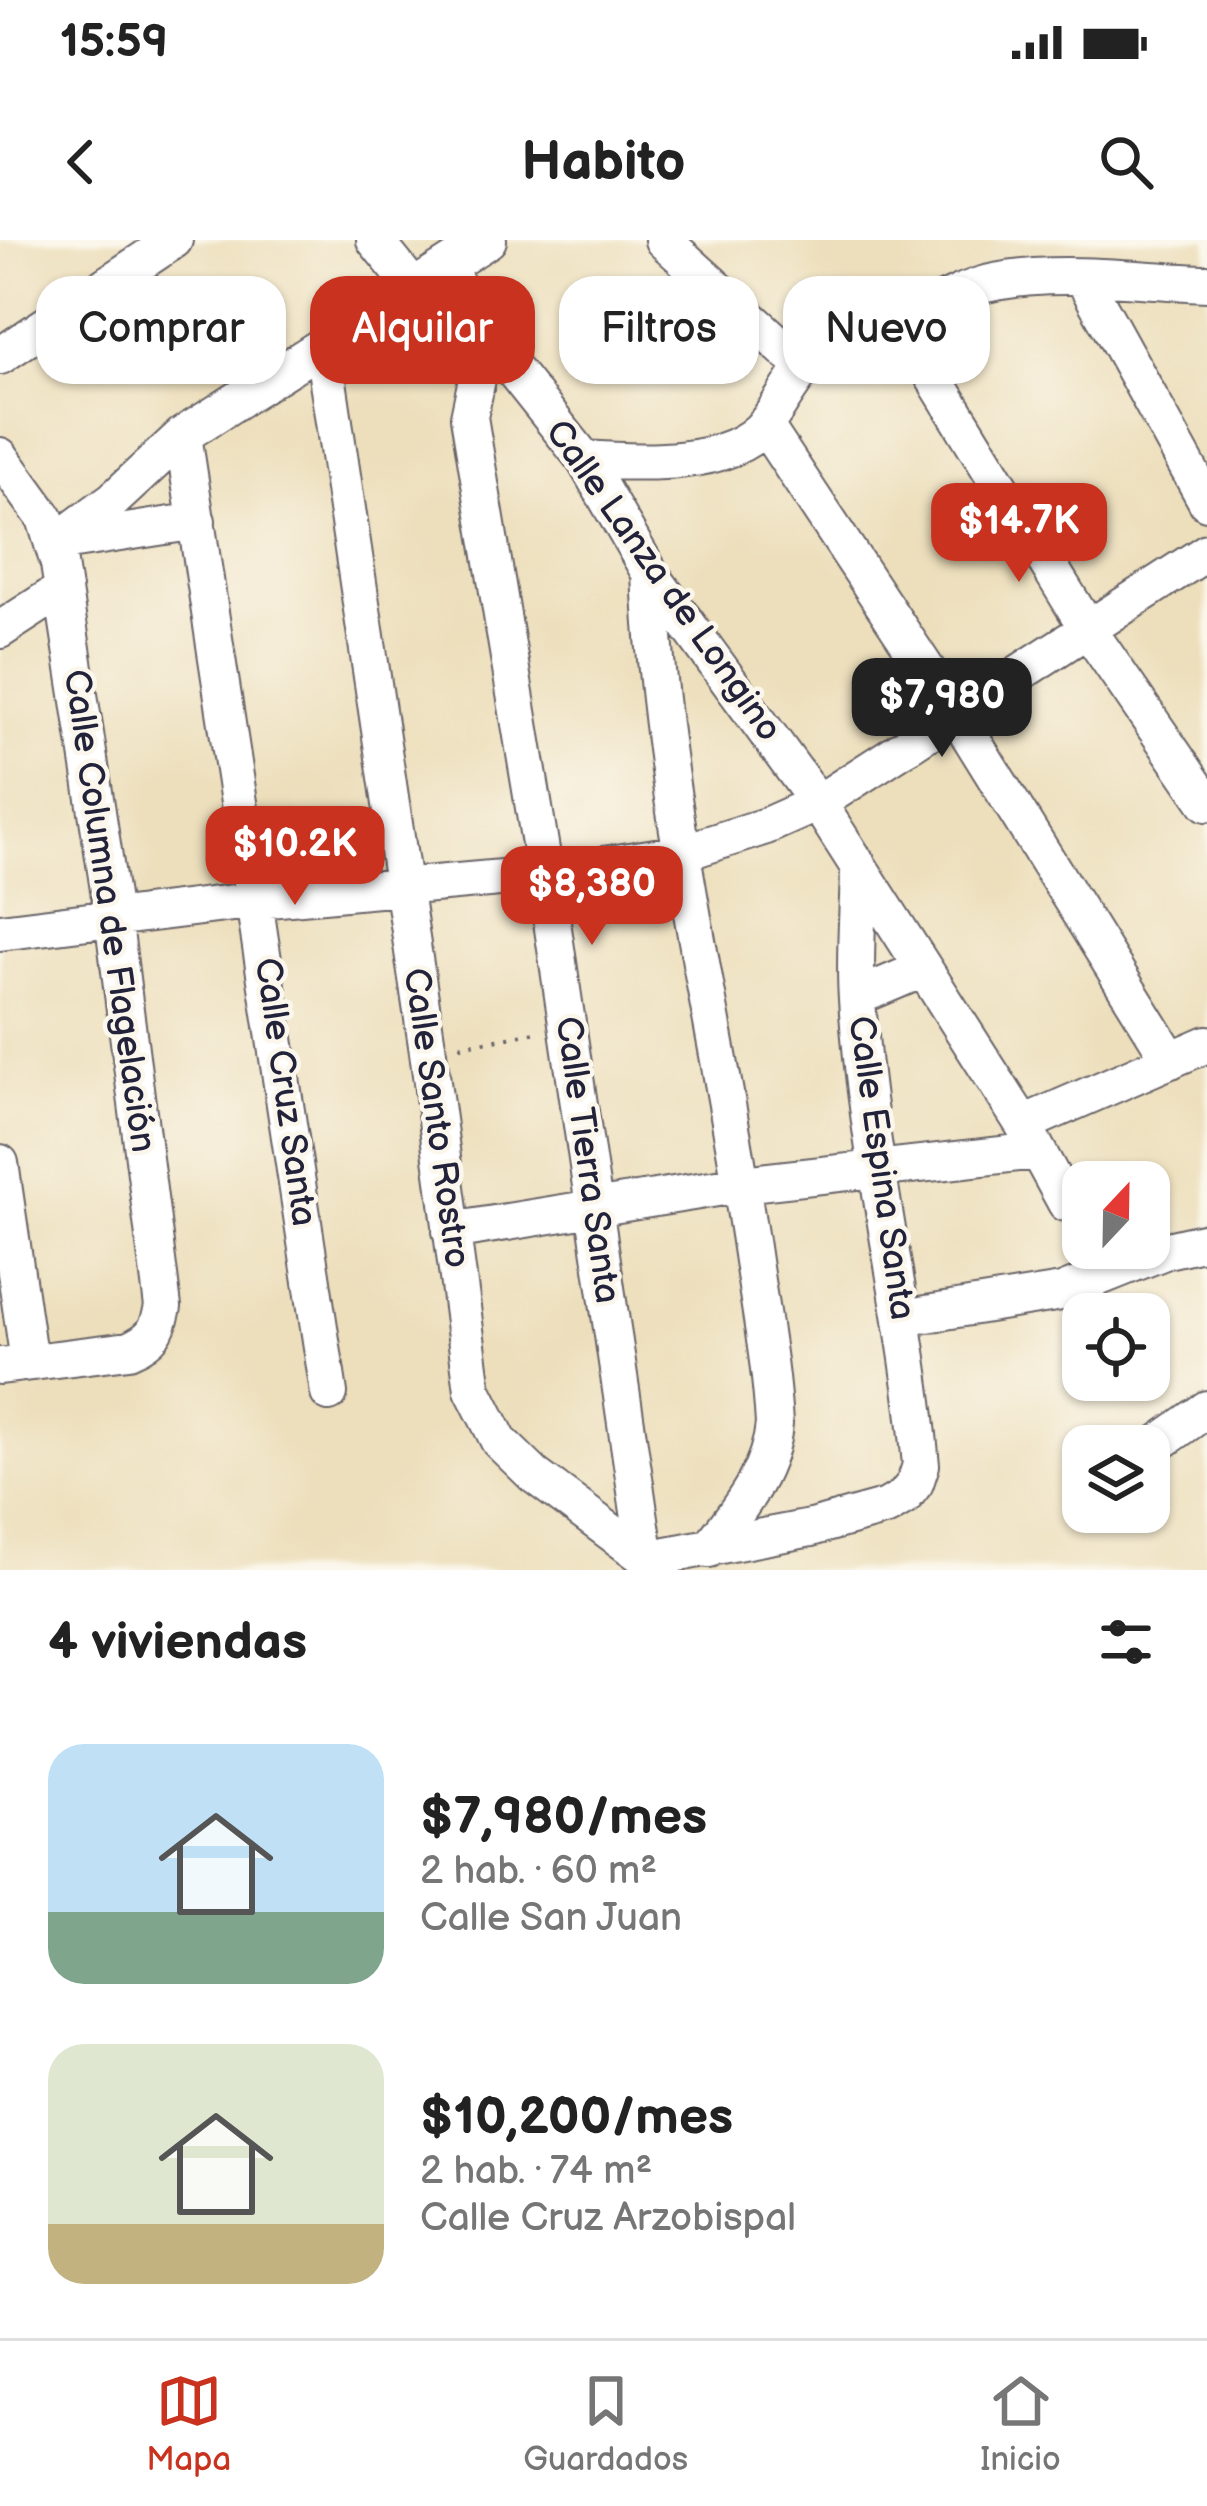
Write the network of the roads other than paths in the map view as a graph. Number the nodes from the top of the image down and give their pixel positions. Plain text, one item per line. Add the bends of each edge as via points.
1 (173, 240) edge
2 (375, 240) edge
3 (488, 240) edge
4 (663, 240) edge
5 (447, 268) junction
6 (404, 276) edge
7 (433, 276) edge
8 (452, 276) edge
9 (1084, 279) junction
10 (1207, 283) edge
11 (990, 284) edge
12 (783, 348) edge
13 (0, 356) edge
14 (310, 356) edge
15 (328, 384) edge
16 (476, 384) edge
17 (524, 384) edge
18 (792, 384) edge
19 (938, 384) edge
20 (765, 426) junction
21 (183, 435) junction
22 (0, 456) edge
23 (584, 459) junction
24 (1196, 466) edge
25 (1207, 502) edge
26 (197, 521) junction
27 (48, 531) junction
28 (1207, 552) edge
29 (650, 573) junction
30 (63, 590) junction
31 (0, 630) edge
32 (1089, 631) junction
33 (956, 714) junction
34 (818, 803) junction
35 (1207, 803) edge
36 (682, 853) junction
37 (859, 869) junction
38 (545, 874) junction
39 (402, 886) junction
40 (257, 900) junction
41 (113, 916) junction
42 (0, 932) edge
43 (923, 969) junction
44 (856, 997) junction
45 (1207, 1044) edge
46 (1171, 1060) junction
47 (1029, 1137) junction
48 (0, 1163) edge
49 (876, 1170) junction
50 (742, 1184) junction
51 (1062, 1196) edge
52 (595, 1210) junction
53 (452, 1231) junction
54 (1207, 1241) edge
55 (902, 1318) junction
56 (14, 1364) edge
57 (329, 1393) dead end
58 (1207, 1409) edge
59 (1170, 1435) edge
60 (709, 1549) junction
61 (654, 1564) edge

1 - 13 street
2 - 6 street
3 - 5 street
4 - 12 street
5 - 7 street
5 - 8 street, Calle Lanza de Longino
9 - 10 street
9 - 11 street
9 - 24 street
14 - 21 street
15 - 39 street, Calle Santo Rostro
16 - 38 street, Calle Tierra Santa via 469,417
17 - 23 street, Calle Lanza de Longino
18 - 20 street
19 - 32 street
20 - 23 street via 724,451 676,460
20 - 33 street
21 - 26 street, Calle Cruz Santa
21 - 27 street via 115,499
22 - 27 street
23 - 29 street, Calle Lanza de Longino
24 - 25 street
26 - 27 street
26 - 40 street, Calle Cruz Santa
27 - 30 street, Calle Columna de Flagelación
28 - 32 street
29 - 34 street, Calle Lanza de Longino
29 - 36 street
30 - 31 street
30 - 41 street, Calle Columna de Flagelación
32 - 33 street
32 - 35 street
33 - 34 street
33 - 46 street
34 - 36 street
34 - 37 street, Calle Lanza de Longino
36 - 38 street
36 - 50 street
37 - 43 street, Calle Lanza de Longino
37 - 44 street, Calle Espina Santa
38 - 39 street
38 - 52 street, Calle Tierra Santa
39 - 40 street
39 - 53 street, Calle Santo Rostro
40 - 41 street
40 - 57 street, Calle Cruz Santa
41 - 42 street
41 - 56 street, Calle Columna de Flagelación via 163,1307 158,1329 129,1350
43 - 44 street
43 - 47 street, Calle Lanza de Longino
44 - 49 street, Calle Espina Santa
45 - 46 street
46 - 47 street
47 - 49 street
47 - 51 street, Calle Lanza de Longino
48 - 56 street
49 - 50 street
49 - 55 street, Calle Espina Santa
50 - 52 street
50 - 60 street via 772,1385 772,1452
52 - 53 street
52 - 61 street, Calle Tierra Santa
53 - 61 street, Calle Santo Rostro via 473,1390 499,1441
54 - 55 street via 1062,1292
55 - 60 street, Calle Espina Santa via 921,1465 904,1497
58 - 59 street
60 - 61 street

